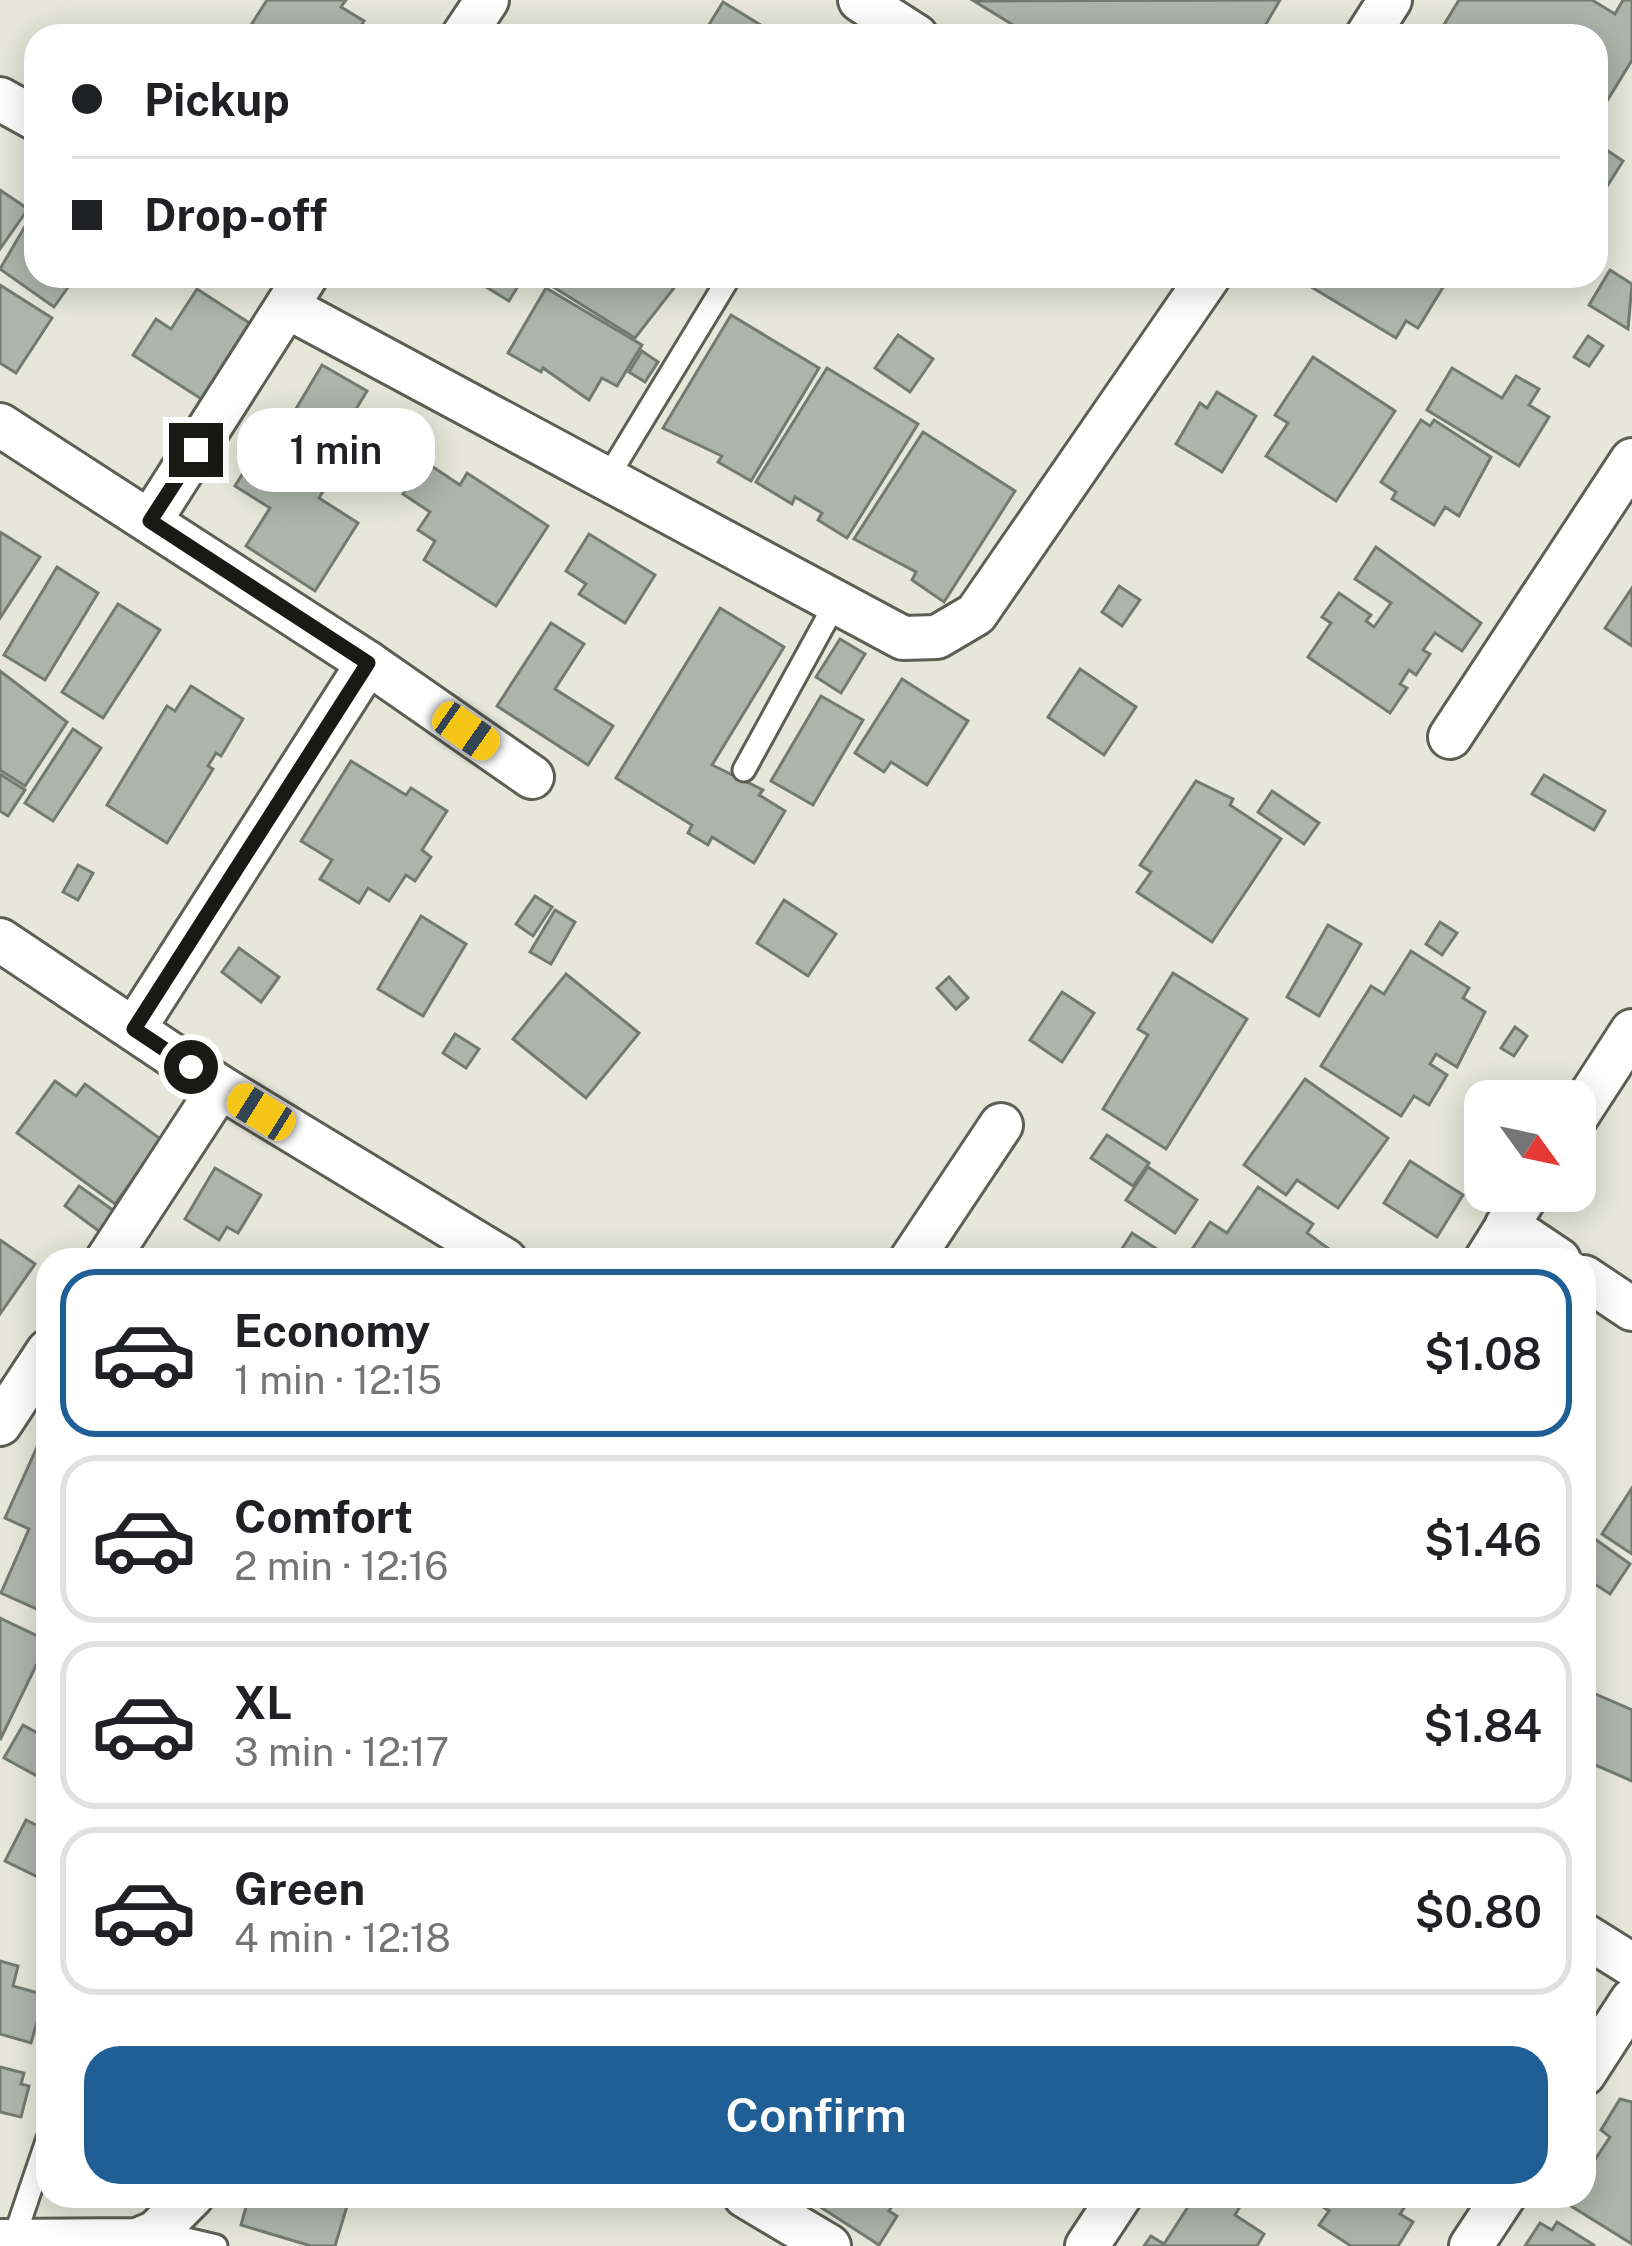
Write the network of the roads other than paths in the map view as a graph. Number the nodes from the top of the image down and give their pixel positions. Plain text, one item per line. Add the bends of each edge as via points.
1 (860, 0) edge
2 (897, 24) edge
3 (723, 288) edge
4 (1201, 288) edge
5 (297, 292) edge
6 (0, 425) edge
7 (1632, 460) edge
8 (606, 479) junction
9 (150, 521) junction
10 (836, 604) junction
11 (368, 663) junction
12 (1450, 736) dead end
13 (744, 770) dead end
14 (532, 777) dead end
15 (0, 940) edge
16 (134, 1029) junction
17 (1632, 1031) edge
18 (220, 1087) junction
19 (1596, 1087) edge
20 (1001, 1125) dead end
21 (1507, 1225) edge
22 (115, 1248) edge
23 (485, 1248) edge
24 (919, 1248) edge
25 (1541, 1248) edge
26 (1596, 1284) edge
27 (1632, 1309) edge
28 (36, 1369) edge
29 (0, 1424) edge
30 (1596, 1942) edge
31 (1632, 1965) edge
32 (1632, 2000) edge
33 (1596, 2056) edge
34 (36, 2167) edge
35 (180, 2208) edge
36 (768, 2208) edge
37 (1112, 2208) edge
38 (1496, 2208) edge
39 (156, 2232) junction
40 (6, 2240) edge
41 (216, 2246) edge
42 (829, 2246) edge
43 (1087, 2246) edge
44 (1471, 2246) edge

1 - 2 street
3 - 8 lane
4 - 10 street via 976,614 937,637 903,638
5 - 8 street
5 - 9 street
6 - 9 street
7 - 12 street
8 - 10 street
9 - 11 street
10 - 13 lane
11 - 14 street
11 - 16 street
15 - 16 street
16 - 18 street
17 - 19 street
18 - 22 street
18 - 23 street
20 - 24 street
21 - 25 street
26 - 27 street
28 - 29 street
30 - 31 street
32 - 33 street
34 - 40 lane
35 - 39 street
36 - 42 street
37 - 43 street
38 - 44 street
39 - 40 street via 137,2240
39 - 41 lane

